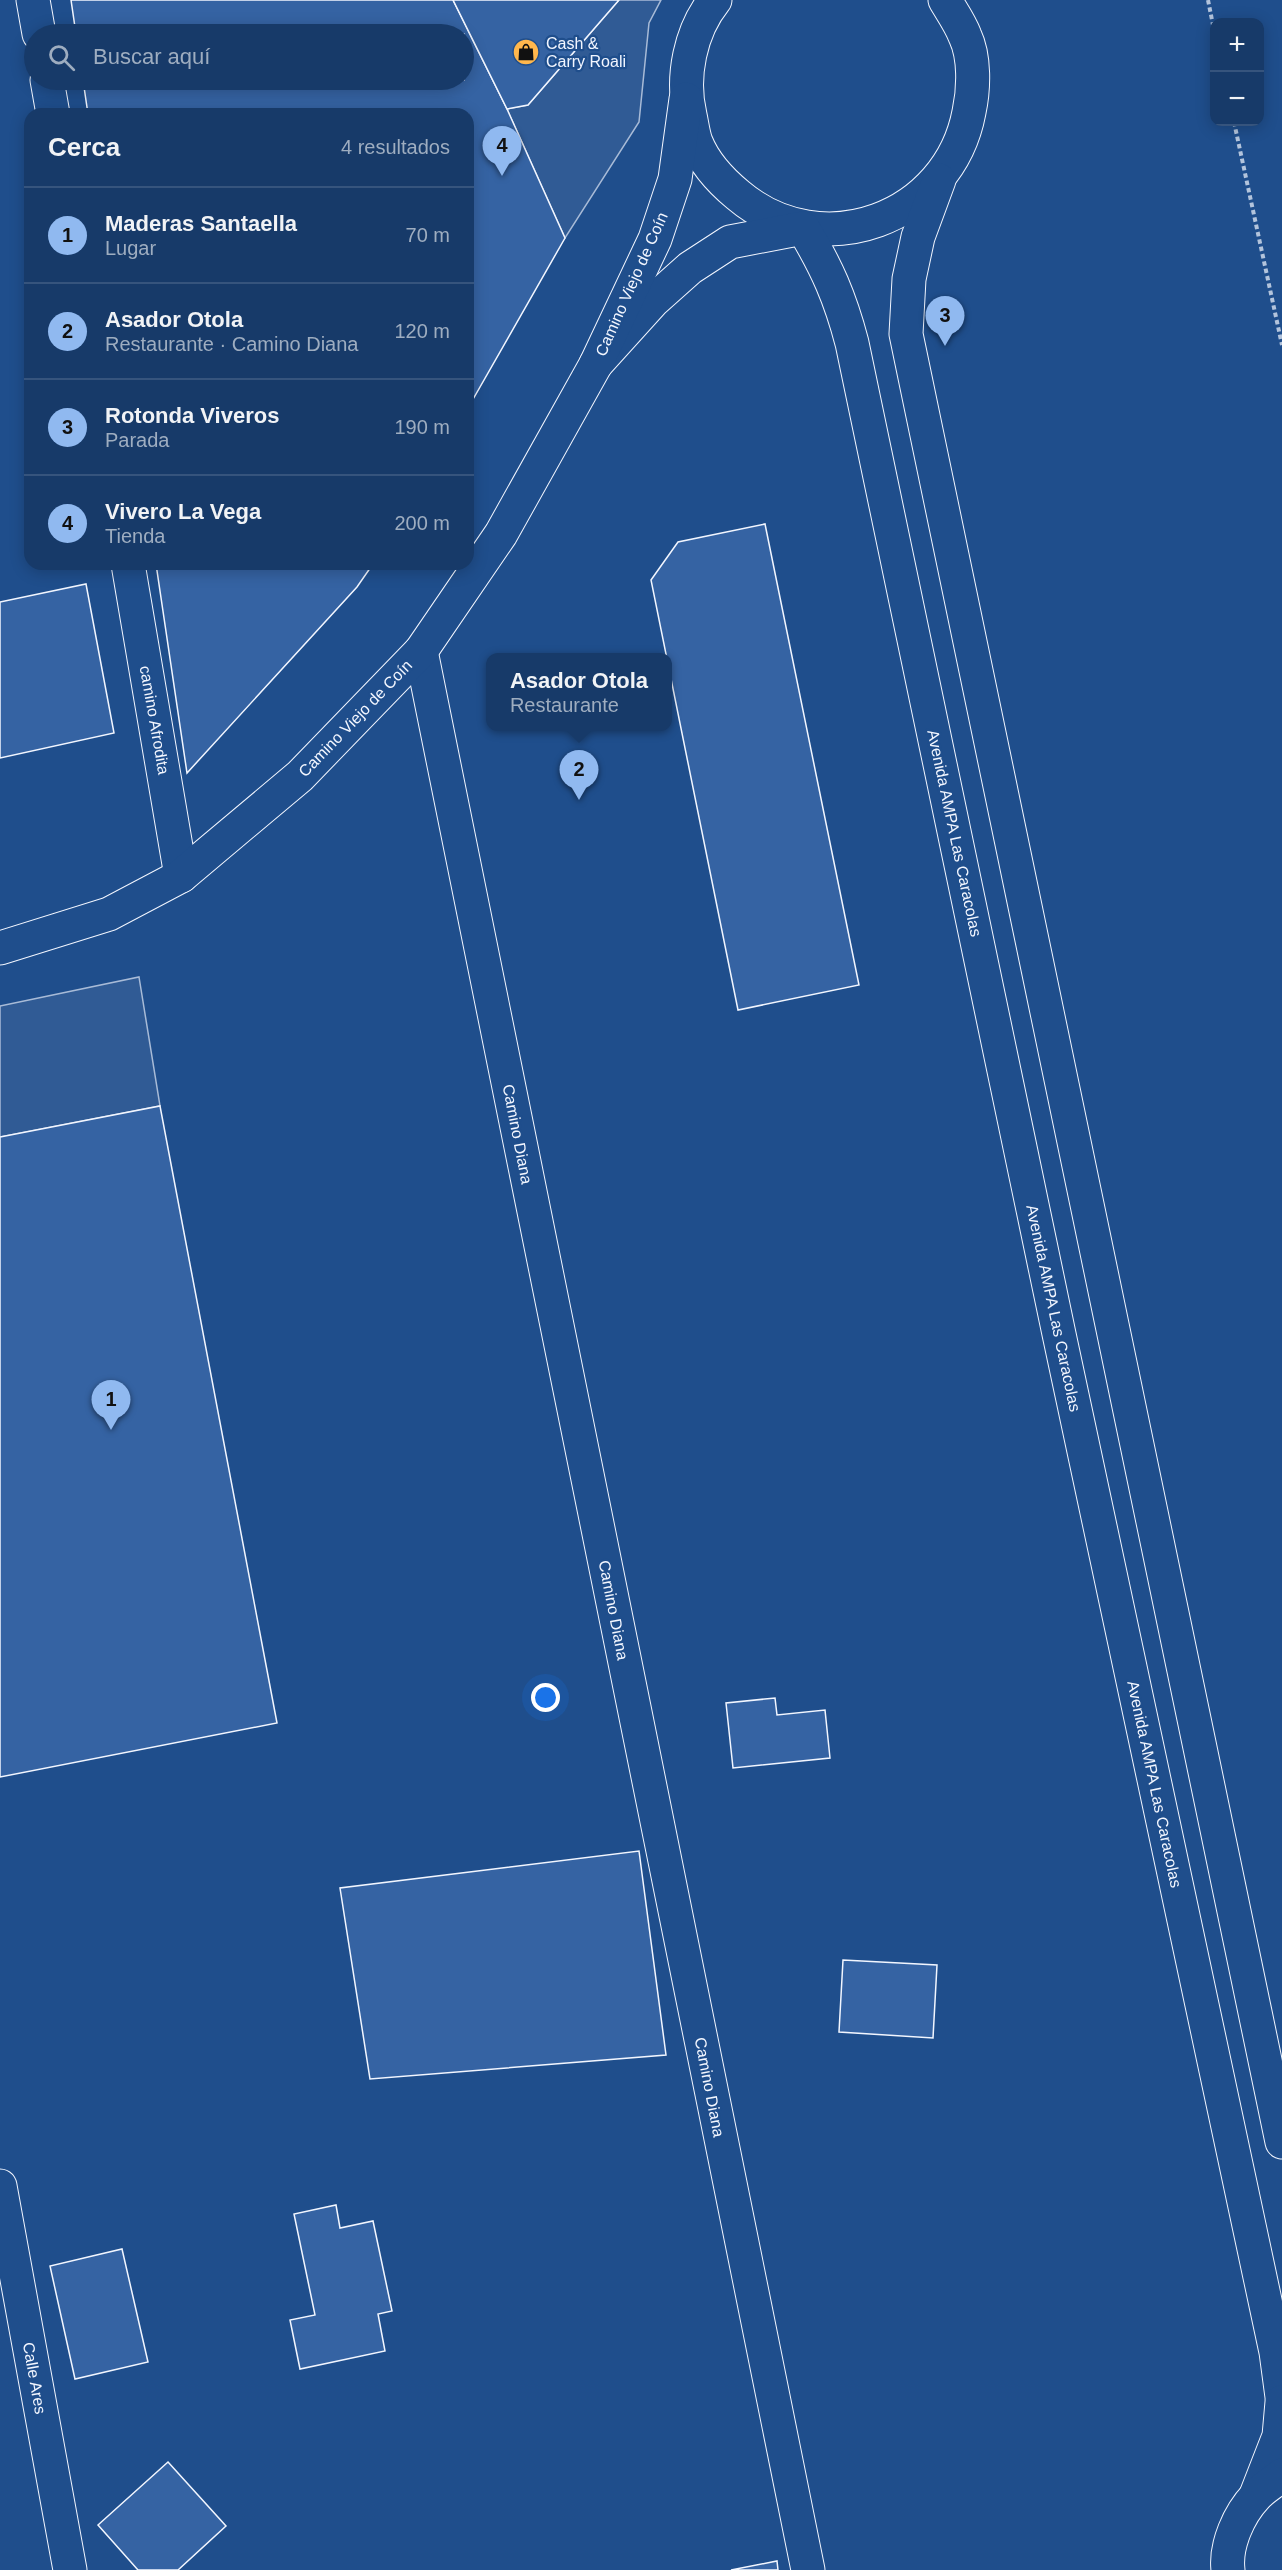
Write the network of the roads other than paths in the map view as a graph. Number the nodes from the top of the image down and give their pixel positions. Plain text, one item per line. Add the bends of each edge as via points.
1 (33, 0) edge
2 (715, 0) edge
3 (945, 0) edge
4 (968, 0) edge
5 (37, 24) edge
6 (966, 37) junction
7 (48, 90) edge
8 (686, 99) junction
9 (51, 108) edge
10 (939, 180) junction
11 (803, 228) junction
12 (596, 364) junction
13 (129, 570) edge
14 (421, 651) junction
15 (181, 876) junction
16 (0, 948) edge
17 (1282, 2142) edge
18 (0, 2186) edge
19 (1282, 2397) edge
20 (1282, 2402) edge
21 (1282, 2475) edge
22 (1256, 2495) junction
23 (70, 2570) edge
24 (808, 2570) edge
25 (1228, 2570) edge

1 - 5 street
2 - 8 street, Camino Viejo de Coín via 706,11 689,53
3 - 6 street, Camino Viejo de Coín
4 - 6 street, Camino Viejo de Coín
6 - 10 street, Camino Viejo de Coín via 974,87 967,126
7 - 9 street
8 - 11 street, Camino Viejo de Coín via 697,143 721,181 755,210
8 - 12 street, Camino Viejo de Coín via 675,179 658,229
10 - 11 street, Camino Viejo de Coín via 900,212 853,228
10 - 17 street via 918,237 909,279 906,334
11 - 12 street, Camino Viejo de Coín via 730,242 690,267
11 - 19 street, Avenida AMPA Las Caracolas via 842,303 852,343 1274,2340
12 - 14 street, Camino Viejo de Coín via 501,534
13 - 15 street, camino Afrodita
14 - 15 street, Camino Viejo de Coín via 300,776
14 - 24 street, Camino Diana
15 - 16 street, Camino Viejo de Coín via 109,914
18 - 23 street, Calle Ares
20 - 22 street via 1279,2436
21 - 22 street
22 - 25 street via 1235,2527

